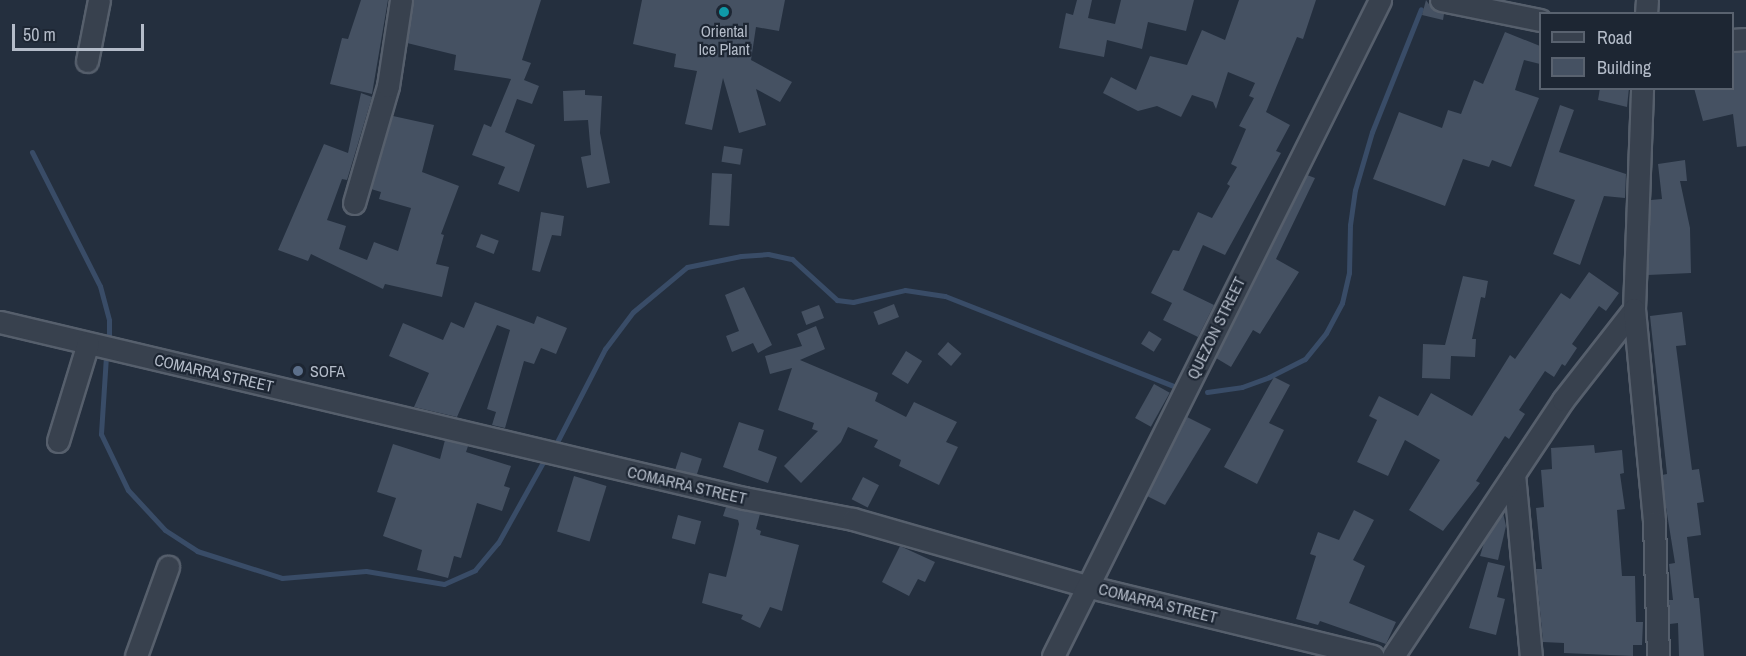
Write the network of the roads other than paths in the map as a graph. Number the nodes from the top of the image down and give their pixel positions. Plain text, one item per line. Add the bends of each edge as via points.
1 (99, 0) edge
2 (401, 0) edge
3 (1380, 0) edge
4 (1441, 0) edge
5 (1539, 20) edge
6 (87, 61) dead end
7 (1642, 90) edge
8 (354, 203) dead end
9 (1634, 309) junction
10 (0, 322) edge
11 (88, 343) junction
12 (58, 441) dead end
13 (1514, 474) junction
14 (168, 567) dead end
15 (1090, 587) junction
16 (136, 656) edge
17 (1053, 656) edge
18 (1373, 656) edge
19 (1393, 656) edge
20 (1531, 656) edge
21 (1658, 656) edge

1 - 6 street
2 - 8 street via 388,87
3 - 15 street, QUEZON STREET
4 - 5 street
7 - 9 street
9 - 13 street via 1563,400
9 - 21 street via 1654,522
10 - 11 street, COMARRA STREET
11 - 12 street
11 - 15 street, COMARRA STREET via 744,498 853,519
13 - 19 street
13 - 20 street
14 - 16 street
15 - 17 street, QUEZON STREET
15 - 18 street, COMARRA STREET

